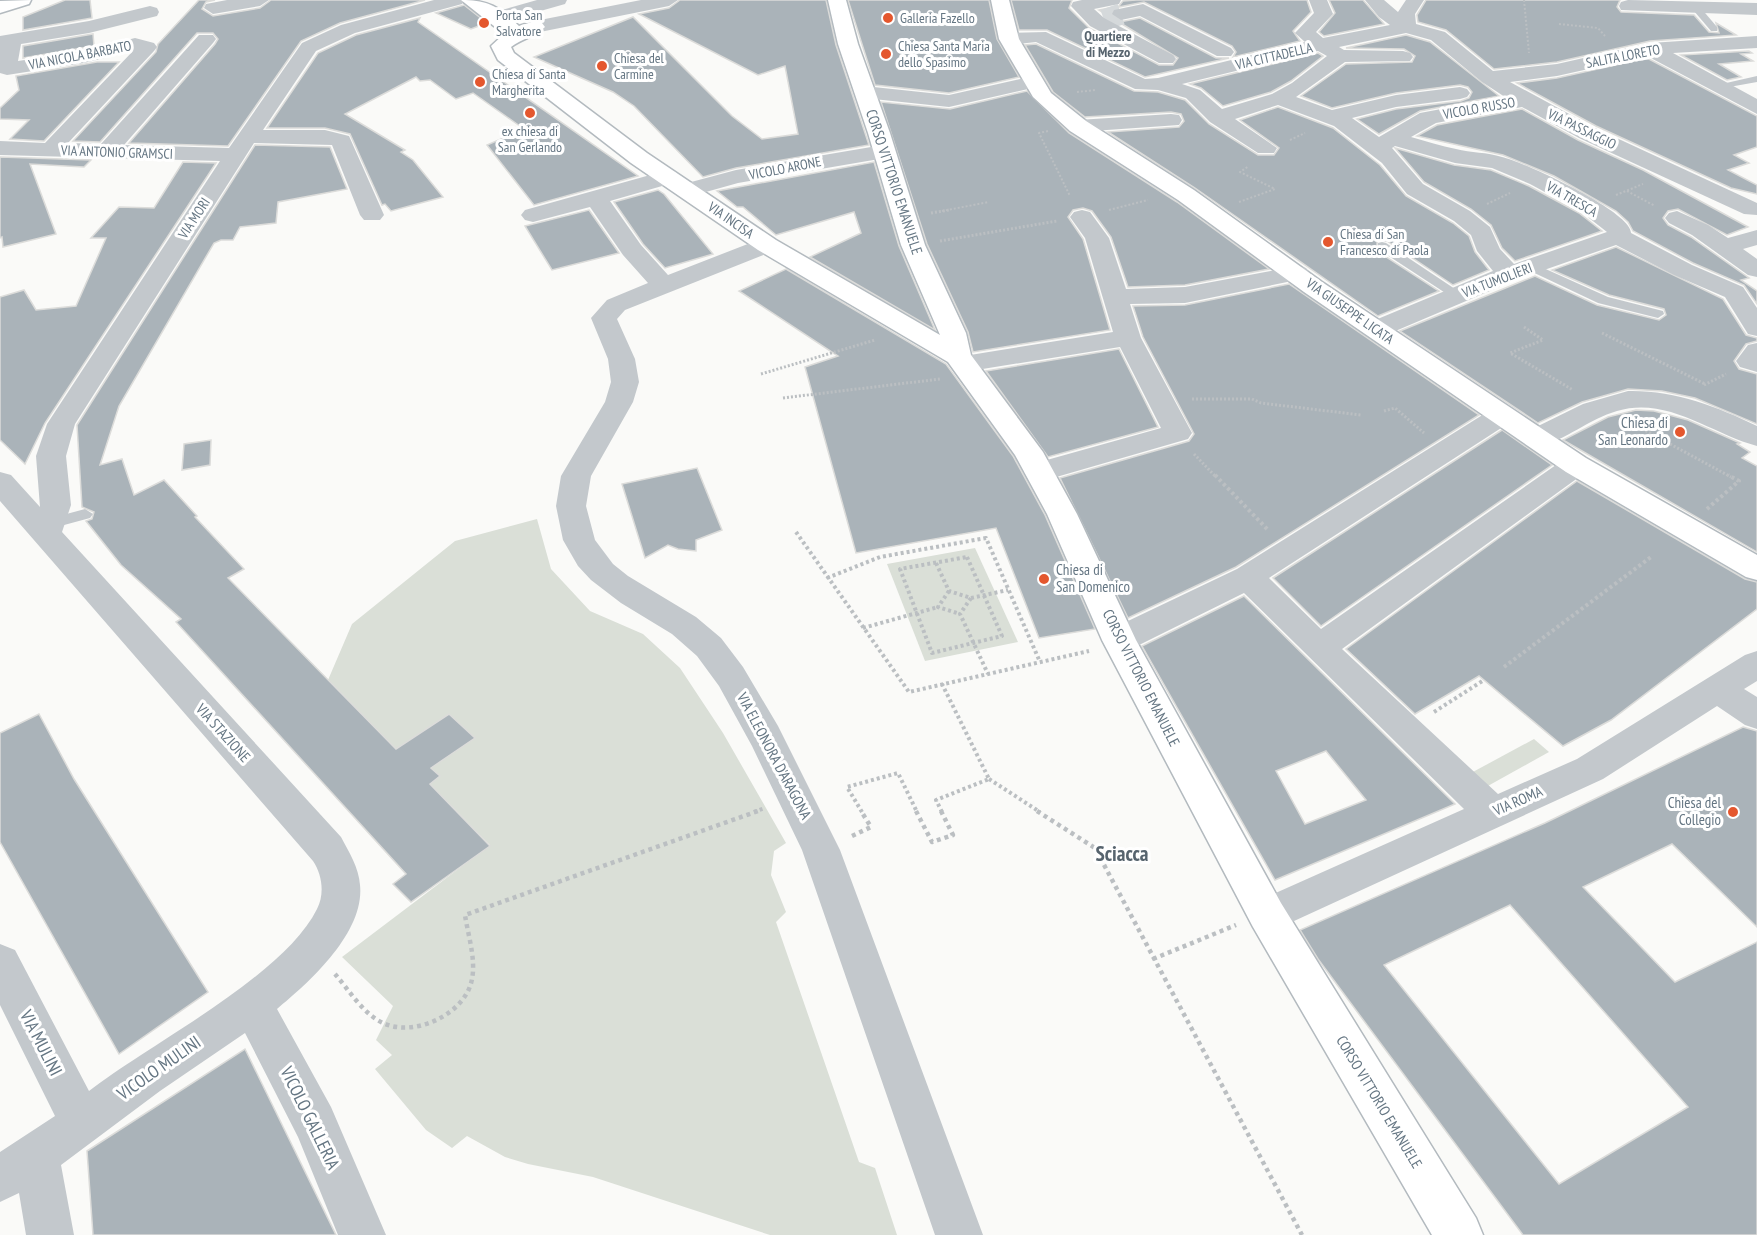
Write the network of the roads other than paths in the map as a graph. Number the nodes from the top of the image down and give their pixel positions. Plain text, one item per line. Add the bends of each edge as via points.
1 (22, 0) edge
2 (260, 0) edge
3 (454, 0) edge
4 (470, 0) edge
5 (488, 0) edge
6 (669, 0) edge
7 (837, 0) edge
8 (1000, 0) edge
9 (1318, 0) edge
10 (1374, 0) edge
11 (1415, 0) edge
12 (556, 1) edge
13 (1700, 6) edge
14 (0, 7) edge
15 (213, 8) dead end
16 (1756, 11) edge
17 (150, 12) dead end
18 (505, 15) junction
19 (1637, 21) edge
20 (1093, 23) edge
21 (535, 27) junction
22 (1407, 27) junction
23 (1714, 29) dead end
24 (516, 34) junction
25 (206, 39) dead end
26 (1009, 39) junction
27 (6, 41) edge
28 (1757, 42) edge
29 (1323, 45) junction
30 (1566, 48) dead end
31 (1224, 52) dead end
32 (1403, 57) dead end
33 (1166, 59) dead end
34 (1581, 64) junction
35 (1489, 78) junction
36 (1757, 79) edge
37 (1150, 85) junction
38 (1718, 86) junction
39 (1038, 89) junction
40 (864, 92) junction
41 (1460, 93) dead end
42 (1279, 98) junction
43 (1525, 100) junction
44 (1757, 108) edge
45 (1218, 117) junction
46 (1330, 117) junction
47 (1171, 120) dead end
48 (1078, 126) junction
49 (1384, 143) junction
50 (242, 146) junction
51 (0, 148) edge
52 (1266, 148) dead end
53 (50, 150) junction
54 (105, 152) junction
55 (884, 152) junction
56 (668, 177) junction
57 (688, 189) junction
58 (596, 198) junction
59 (1753, 208) edge
60 (533, 215) dead end
61 (372, 216) dead end
62 (1082, 218) road end
63 (1677, 218) dead end
64 (1618, 236) junction
65 (1382, 246) dead end
66 (1725, 247) junction
67 (777, 252) junction
68 (1520, 270) junction
69 (1757, 270) edge
70 (1297, 273) junction
71 (1757, 280) edge
72 (665, 287) junction
73 (1734, 292) junction
74 (1458, 295) junction
75 (1117, 297) junction
76 (1658, 314) dead end
77 (1757, 328) edge
78 (1377, 330) junction
79 (1128, 338) junction
80 (964, 365) junction
81 (1502, 415) junction
82 (1757, 437) edge
83 (1538, 438) junction
84 (1576, 465) junction
85 (1039, 472) junction
86 (0, 482) edge
87 (85, 514) dead end
88 (49, 528) junction
89 (1757, 569) edge
90 (1248, 577) junction
91 (1119, 640) junction
92 (1319, 648) junction
93 (1757, 664) edge
94 (1718, 689) junction
95 (1757, 714) edge
96 (1492, 812) junction
97 (1267, 915) junction
98 (312, 950) joint
99 (0, 963) edge
100 (252, 1004) junction
101 (82, 1124) junction
102 (18, 1167) edge
103 (50, 1235) edge
104 (362, 1235) edge
105 (959, 1235) edge
106 (1459, 1235) edge

1 - 14 street
2 - 15 street
3 - 50 street, VIA MORI via 315,42
4 - 18 street
5 - 18 street
6 - 21 street
7 - 40 street, CORSO VITTORIO EMANUELE
8 - 26 street, VIA GIUSEPPE LICATA
9 - 29 street via 1324,14 1305,33
10 - 22 street
11 - 22 street via 1406,14
12 - 18 street
13 - 16 street
13 - 19 street
13 - 23 lane
17 - 27 street
18 - 21 street
18 - 24 street
19 - 28 street, SALITA LORETO
19 - 34 street, SALITA LORETO
19 - 38 street
20 - 26 street
20 - 31 street via 1143,10
20 - 33 street
20 - 37 street
21 - 24 street
22 - 29 street, VIA CITTADELLA
22 - 35 street, VIA PASSAGGIO via 1438,36
24 - 56 street, VIA INCISA via 501,46 505,56
25 - 54 street
26 - 39 street, VIA GIUSEPPE LICATA
27 - 53 street, VIA NICOLA BARBATO via 7,69 135,44 147,46
29 - 32 street
29 - 37 street, VIA CITTADELLA
29 - 42 street via 1299,87
30 - 34 street
34 - 35 street, SALITA LORETO
35 - 43 street, VIA PASSAGGIO
36 - 38 lane
37 - 45 street via 1193,94
38 - 44 street
39 - 40 street via 949,101
39 - 48 street, VIA GIUSEPPE LICATA
40 - 55 street, CORSO VITTORIO EMANUELE
41 - 46 street via 1396,101
42 - 45 street
42 - 46 street
43 - 49 street, VICOLO RUSSO via 1428,118
43 - 59 street, VIA PASSAGGIO via 1587,133
45 - 52 street
46 - 49 street
47 - 48 street
48 - 70 street, VIA GIUSEPPE LICATA
49 - 64 street, VIA TRESCA via 1497,162 1588,206 1620,230
49 - 68 street via 1390,158 1415,189 1462,216 1482,232 1489,251
50 - 54 street, VIA ANTONIO GRAMSCI
50 - 61 street, VIA ANTONIO GRAMSCI via 325,137 340,141
50 - 88 street, VIA MORI via 62,424 51,455 56,510
51 - 53 street, VIA ANTONIO GRAMSCI
53 - 54 street, VIA ANTONIO GRAMSCI
55 - 57 street, VICOLO ARONE
55 - 80 street, CORSO VITTORIO EMANUELE via 908,230
56 - 57 street, VIA INCISA
56 - 58 street
57 - 67 street, VIA INCISA
58 - 60 street
58 - 72 street via 632,250
59 - 66 street
62 - 75 street via 1096,238
63 - 66 street
64 - 68 street, VIA TUMOLIERI
64 - 73 street, VIA TRESCA
65 - 74 lane
66 - 69 street
67 - 72 street via 729,285
67 - 80 street, VIA INCISA
68 - 74 street, VIA TUMOLIERI
68 - 76 lane via 1603,300
70 - 75 street via 1185,294
70 - 78 street, VIA GIUSEPPE LICATA
71 - 73 street
72 - 105 street, VIA ELEONORA D'ARAGONA via 616,305 604,318 626,381 619,402 574,475 571,515 578,538 590,563 609,581 700,638 727,669 799,797
73 - 77 street
74 - 78 street, VIA TUMOLIERI
75 - 79 street
78 - 81 street, VIA GIUSEPPE LICATA
79 - 80 street
79 - 85 street via 1186,443
80 - 85 street, CORSO VITTORIO EMANUELE
81 - 83 street, VIA GIUSEPPE LICATA
81 - 90 street
82 - 83 street via 1676,404 1628,399 1601,407
83 - 84 street, VIA GIUSEPPE LICATA
84 - 89 street, VIA GIUSEPPE LICATA
84 - 92 street
85 - 91 street, CORSO VITTORIO EMANUELE
86 - 88 street, VIA STAZIONE
87 - 88 lane
88 - 98 street, VIA STAZIONE via 337,863 341,880 335,916
90 - 91 street
90 - 92 street
91 - 97 street, CORSO VITTORIO EMANUELE
92 - 96 street
93 - 94 street, VIA ROMA
94 - 95 street
94 - 96 street, VIA ROMA via 1590,769
96 - 97 street, VIA ROMA
97 - 106 street, CORSO VITTORIO EMANUELE
98 - 100 street, VICOLO MULINI
99 - 101 street, VIA MULINI
100 - 101 street, VICOLO MULINI
100 - 104 street, VICOLO GALLERIA via 315,1123
101 - 102 street, VICOLO MULINI
102 - 103 street

